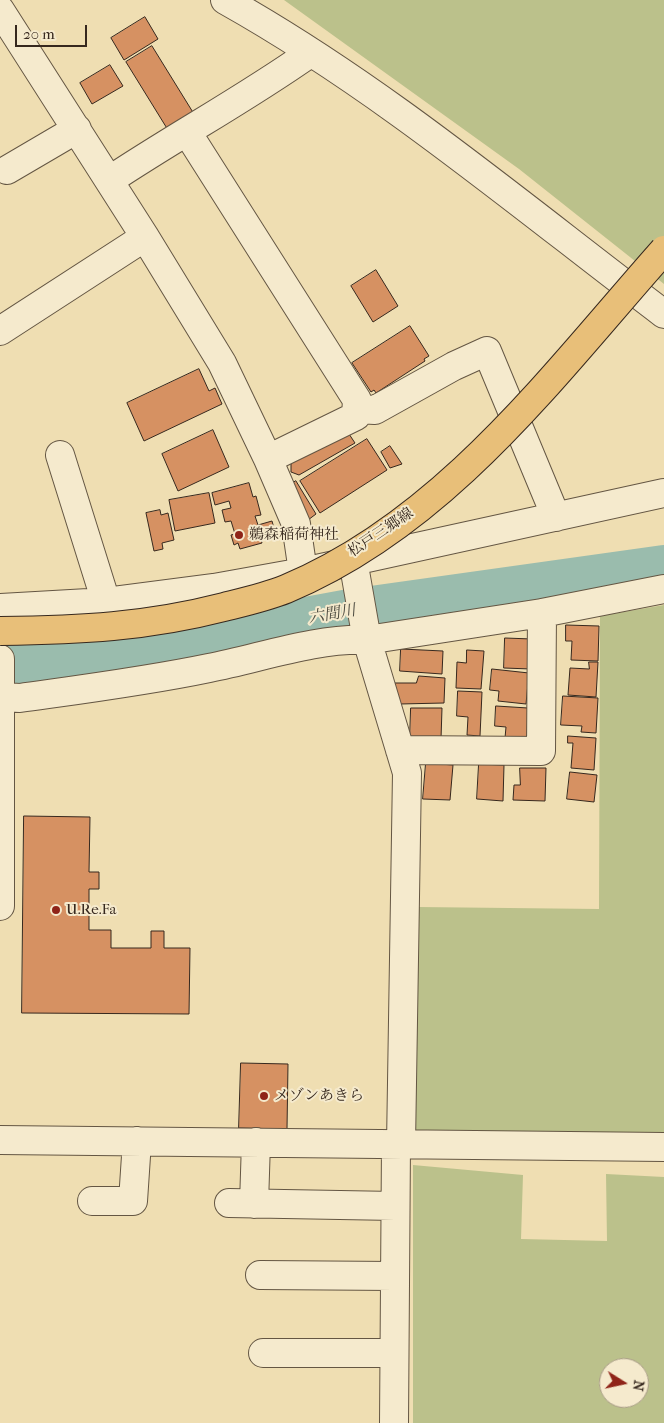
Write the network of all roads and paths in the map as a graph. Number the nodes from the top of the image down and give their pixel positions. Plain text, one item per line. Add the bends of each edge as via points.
1 (225, 0) edge
2 (0, 10) edge
3 (310, 53) junction
4 (77, 129) junction
5 (187, 132) junction
6 (7, 170) dead end
7 (110, 180) junction
8 (145, 237) junction
9 (664, 250) edge
10 (664, 314) edge
11 (1, 328) edge
12 (357, 408) junction
13 (60, 455) dead end
14 (268, 458) junction
15 (664, 493) edge
16 (556, 518) junction
17 (354, 568) junction
18 (303, 572) junction
19 (664, 589) edge
20 (106, 602) junction
21 (0, 608) edge
22 (542, 613) junction
23 (0, 632) edge
24 (366, 636) junction
25 (0, 659) edge
26 (1, 701) edge
27 (400, 750) junction
28 (1, 770) edge
29 (0, 906) edge
30 (0, 1140) edge
31 (137, 1141) junction
32 (256, 1142) junction
33 (398, 1144) junction
34 (664, 1146) edge
35 (92, 1201) dead end
36 (395, 1206) junction
37 (260, 1275) dead end
38 (394, 1276) junction
39 (263, 1353) dead end
40 (394, 1353) junction
41 (394, 1423) edge

1 - 3 street
2 - 4 street
3 - 5 street via 258,90
3 - 10 street via 450,149
4 - 6 street
4 - 7 street
5 - 7 street
5 - 12 street via 357,400
7 - 8 street
8 - 11 street
8 - 14 street via 222,363
9 - 23 main road, 松戸三郷線, bridge via 505,430 461,473 365,546 285,589 171,620 110,628
12 - 14 street via 356,416
12 - 16 street via 375,410 487,351
13 - 20 street
14 - 18 street via 296,524
15 - 16 street
16 - 17 street
17 - 18 street
17 - 24 street
18 - 20 street
19 - 22 street
20 - 21 street
22 - 24 street
22 - 27 street via 540,751
24 - 26 street via 144,681
24 - 27 street
25 - 26 street
26 - 28 street
27 - 33 street via 407,773
28 - 29 street
30 - 31 street
31 - 32 street
31 - 35 street via 134,1201
32 - 33 street
32 - 36 street via 242,1204
33 - 34 street
33 - 36 street
36 - 38 street
37 - 38 street
38 - 40 street
39 - 40 street
40 - 41 street

